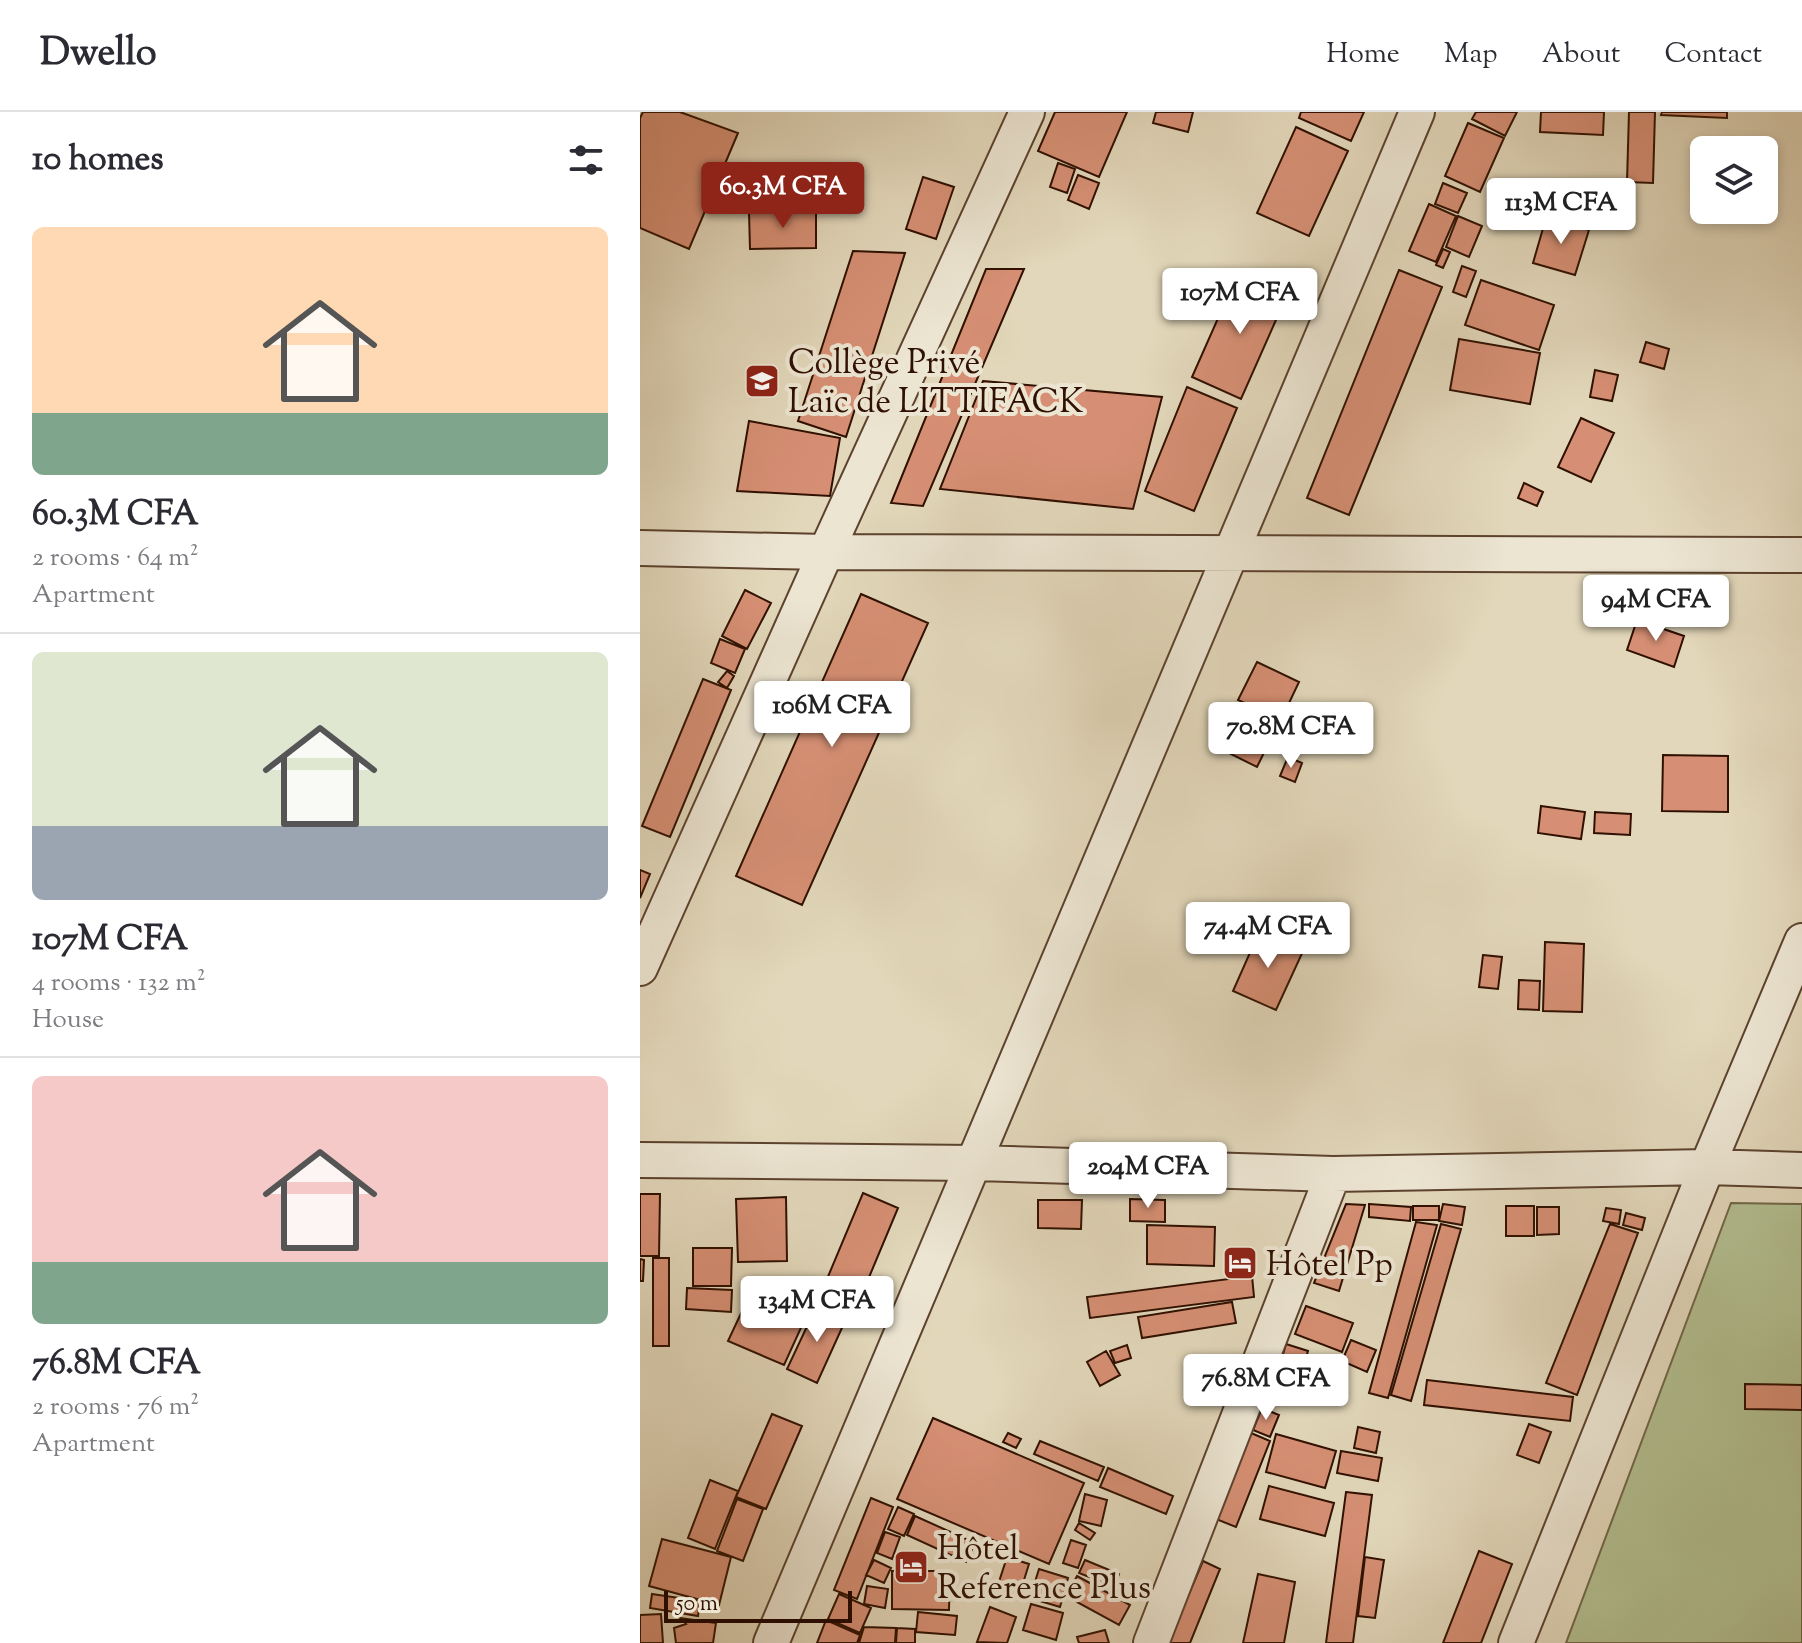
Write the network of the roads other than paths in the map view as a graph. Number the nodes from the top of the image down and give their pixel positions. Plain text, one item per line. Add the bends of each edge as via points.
1 (1027, 112) edge
2 (1417, 112) edge
3 (640, 548) edge
4 (826, 552) junction
5 (1232, 553) junction
6 (1802, 555) edge
7 (1802, 941) edge
8 (640, 968) edge
9 (640, 1160) edge
10 (976, 1163) junction
11 (1707, 1167) junction
12 (1802, 1170) edge
13 (1333, 1174) junction
14 (771, 1643) edge
15 (1151, 1643) edge
16 (1516, 1643) edge

1 - 4 street
2 - 5 street
3 - 4 street
4 - 5 street
4 - 8 street
5 - 6 street
5 - 10 street
7 - 11 street
9 - 10 street
10 - 13 street
10 - 14 street
11 - 12 street
11 - 13 street
11 - 16 street
13 - 15 street

